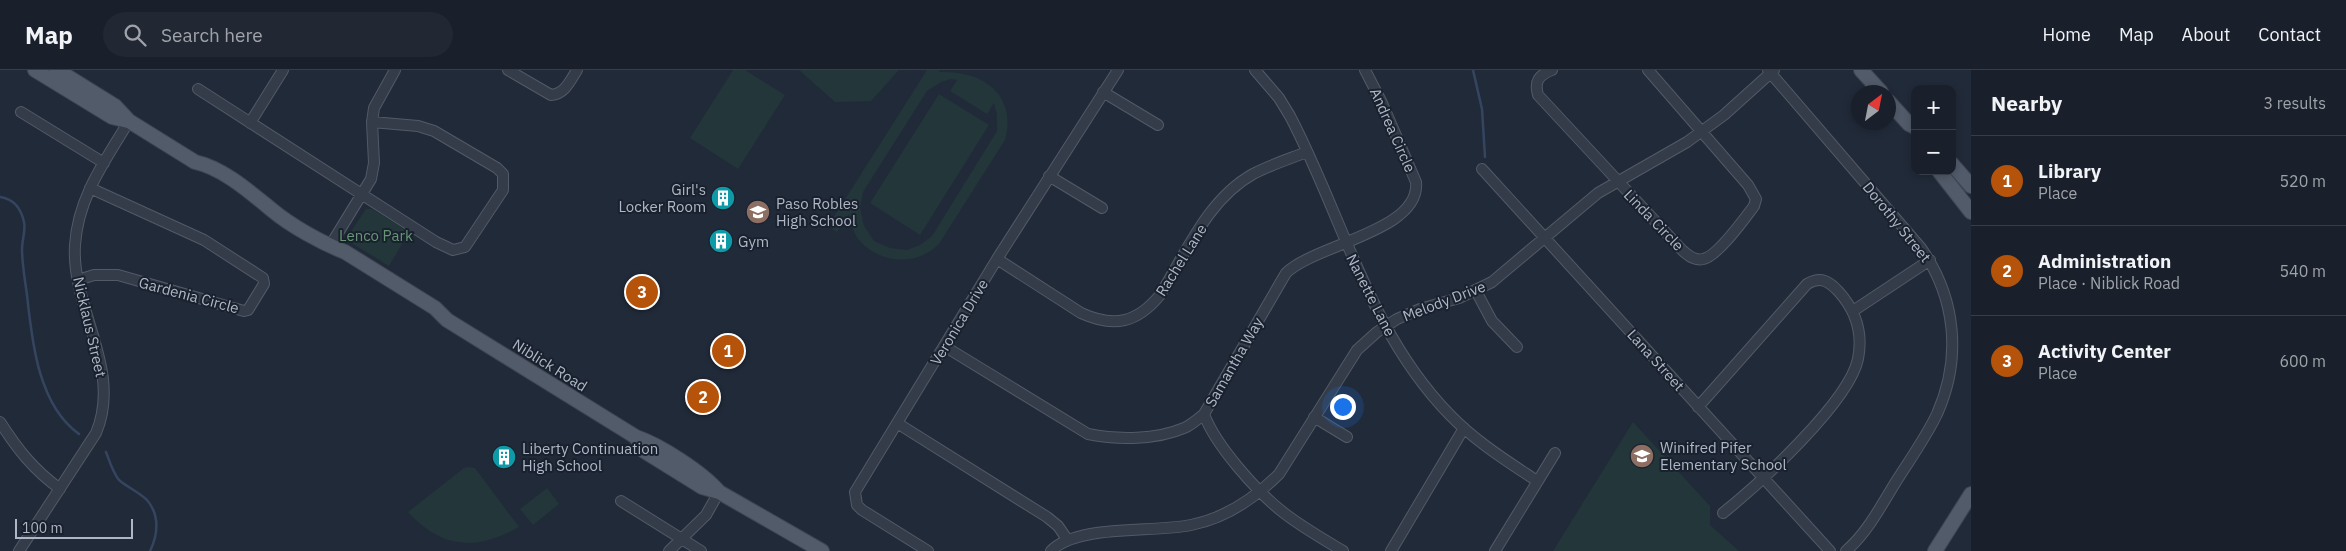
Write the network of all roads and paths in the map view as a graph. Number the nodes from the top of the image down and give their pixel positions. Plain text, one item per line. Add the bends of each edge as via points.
1 (35, 70) edge
2 (57, 70) edge
3 (283, 70) edge
4 (395, 70) edge
5 (508, 70) edge
6 (577, 70) edge
7 (1118, 70) edge
8 (1254, 70) edge
9 (1365, 70) edge
10 (1552, 70) edge
11 (1648, 70) edge
12 (1861, 70) edge
13 (1771, 71) edge
14 (1875, 85) edge
15 (198, 89) dead end
16 (1103, 92) junction
17 (1896, 109) edge
18 (21, 112) dead end
19 (129, 121) junction
20 (372, 122) junction
21 (250, 123) junction
22 (1158, 125) dead end
23 (1911, 125) edge
24 (1702, 132) junction
25 (1307, 152) junction
26 (104, 163) junction
27 (1482, 169) dead end
28 (1956, 169) edge
29 (1942, 175) edge
30 (1049, 176) junction
31 (1616, 181) junction
32 (1971, 186) edge
33 (90, 188) junction
34 (363, 194) junction
35 (1102, 208) dead end
36 (1971, 212) edge
37 (1544, 238) junction
38 (1346, 243) junction
39 (330, 246) junction
40 (997, 259) junction
41 (1930, 260) junction
42 (78, 280) junction
43 (1476, 291) junction
44 (1853, 311) junction
45 (1385, 327) junction
46 (944, 346) junction
47 (1517, 347) dead end
48 (1698, 407) junction
49 (1204, 414) junction
50 (1314, 417) junction
51 (0, 422) edge
52 (898, 423) junction
53 (1464, 428) junction
54 (1346, 437) dead end
55 (1555, 453) dead end
56 (1763, 478) junction
57 (1537, 481) junction
58 (60, 489) junction
59 (719, 492) junction
60 (1261, 492) junction
61 (1971, 494) edge
62 (621, 501) dead end
63 (1723, 513) dead end
64 (786, 532) junction
65 (683, 539) junction
66 (1067, 539) junction
67 (20, 551) edge
68 (669, 551) edge
69 (701, 551) edge
70 (805, 551) edge
71 (822, 551) edge
72 (928, 551) edge
73 (1051, 551) edge
74 (1343, 551) edge
75 (1391, 551) edge
76 (1495, 551) edge
77 (1830, 551) edge
78 (1846, 551) edge
79 (1935, 551) edge

1 - 19 main road, Niblick Road via 112,117
2 - 19 main road, Niblick Road via 115,106
3 - 21 street
4 - 20 street via 374,108
5 - 6 street via 550,95 558,95
7 - 16 street, Veronica Drive
8 - 25 street, Nanette Lane via 1279,98
9 - 38 street, Andrea Circle via 1416,182 1417,191 1410,206 1392,221
10 - 31 street via 1537,80 1538,95
11 - 24 street
12 - 14 main road
13 - 24 street, Melody Drive
13 - 41 street, Dorothy Street
15 - 21 street
16 - 22 street
16 - 30 street, Veronica Drive
17 - 23 main road
18 - 26 street
19 - 26 street, Nicklaus Street
19 - 39 main road, Niblick Road via 195,162 206,164
20 - 34 street via 374,162 371,179
20 - 34 street via 418,126 434,131 497,168 503,174 503,190 465,247 453,250
21 - 34 street
24 - 31 street, Melody Drive
24 - 31 street, Linda Circle via 1754,192 1756,199 1749,213 1708,258 1688,256
25 - 38 street, Nanette Lane
25 - 40 street, Rachel Lane via 1253,174 1221,200 1209,214 1160,295 1139,316 1111,322 1096,320
26 - 33 street, Nicklaus Street
27 - 37 street, Lana Street
28 - 32 main road
29 - 36 main road
30 - 35 street
30 - 40 street, Veronica Drive
31 - 37 street, Melody Drive
33 - 42 street, Nicklaus Street via 76,236
33 - 42 street, Gardenia Circle via 204,240 263,278 264,284 248,310 244,311 118,276 94,275
34 - 39 street
37 - 43 street, Melody Drive via 1492,282
37 - 48 street, Lana Street
38 - 45 street, Nanette Lane
38 - 49 street, Samantha Way via 1303,260 1286,273
39 - 59 main road, Niblick Road via 341,260 430,316 447,320 636,437 649,441 710,481
40 - 46 street, Veronica Drive
41 - 44 street
41 - 78 street, Dorothy Street via 1951,318 1953,351 1945,393 1928,431 1866,530
42 - 58 street, Nicklaus Street via 103,370 105,405 96,433
43 - 45 street, Melody Drive via 1420,309
43 - 47 street via 1492,321
44 - 48 street via 1830,282 1815,280 1799,292
44 - 56 street via 1860,346 1853,373 1836,399
45 - 50 street, Melody Drive via 1357,350
45 - 53 street, Nanette Lane via 1423,384
46 - 49 street, Samantha Way via 1088,434 1155,436 1186,427
46 - 52 street, Veronica Drive
48 - 56 street, Lana Street
49 - 60 street via 1214,434
50 - 54 street
50 - 60 street, Melody Drive via 1278,474
51 - 58 street via 36,471
52 - 66 street via 1047,517
52 - 72 street, Veronica Drive via 858,485 854,498 862,510
53 - 57 street, Nanette Lane
53 - 75 street
55 - 57 street
56 - 63 street
56 - 77 street, Lana Street
57 - 76 street
58 - 67 street, Nicklaus Street
59 - 64 main road, Niblick Road
59 - 65 street via 706,516
60 - 66 street, Melody Drive via 1219,517 1192,525 1084,534
60 - 74 street via 1284,514
61 - 79 main road
62 - 65 street
64 - 70 main road, Niblick Road
64 - 71 main road, Niblick Road
65 - 68 street
65 - 69 street
66 - 73 street, Melody Drive

